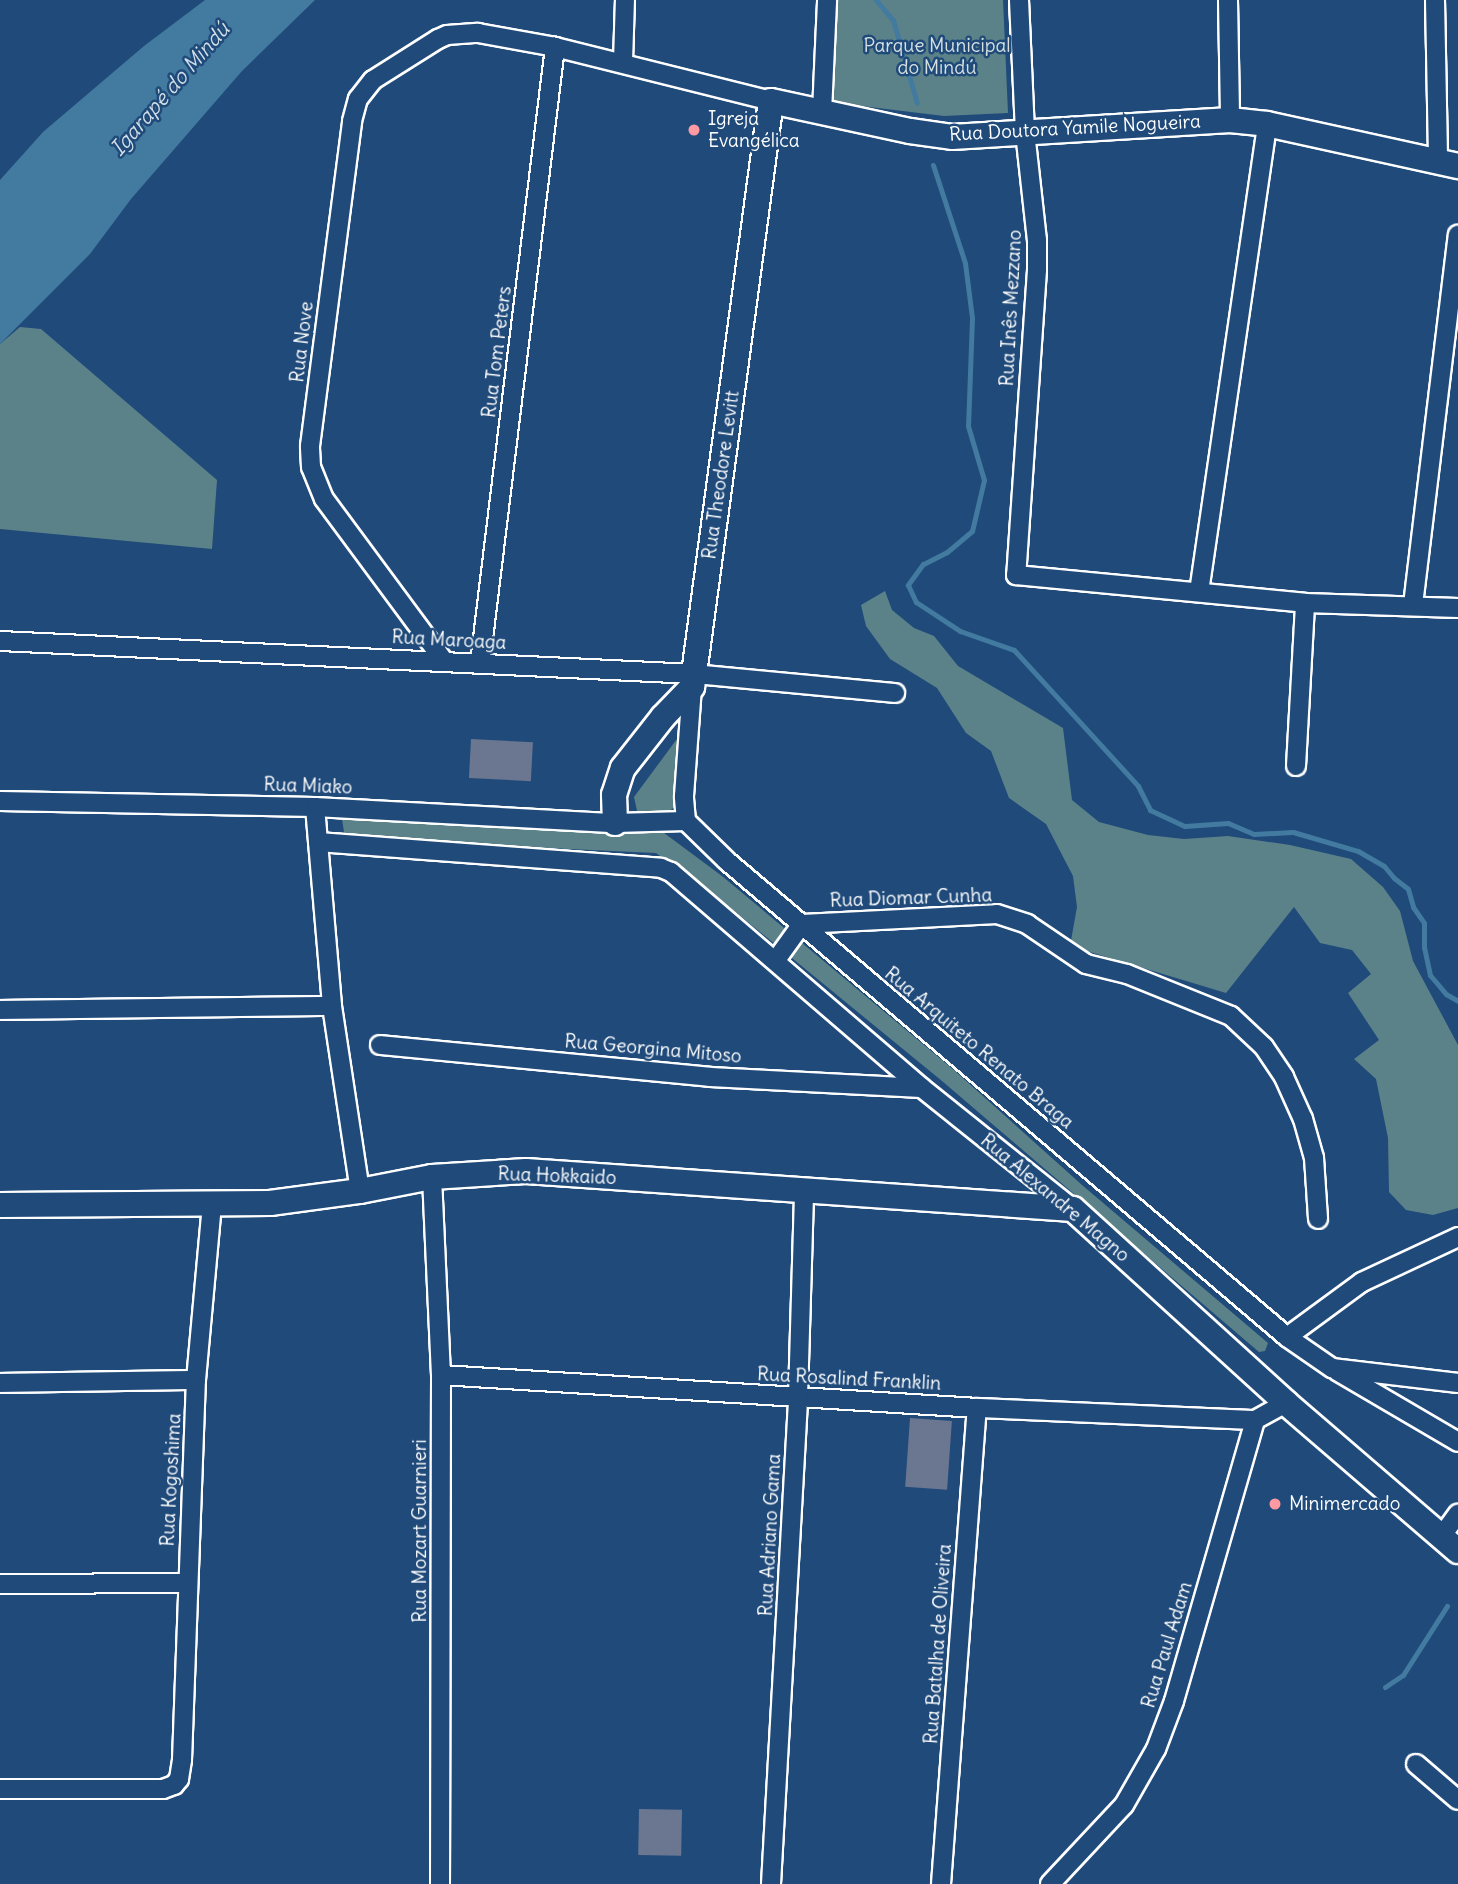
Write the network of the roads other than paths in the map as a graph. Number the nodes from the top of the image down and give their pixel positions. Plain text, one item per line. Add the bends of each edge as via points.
1 (625, 0) edge
2 (827, 0) edge
3 (1019, 0) edge
4 (1228, 0) edge
5 (1435, 0) edge
6 (447, 35) joint
7 (555, 47) junction
8 (622, 62) junction
9 (771, 101) junction
10 (822, 112) junction
11 (1230, 120) junction
12 (1267, 124) junction
13 (1025, 132) junction
14 (1448, 164) edge
15 (1458, 236) edge
16 (1199, 592) junction
17 (1305, 603) junction
18 (1413, 605) junction
19 (1458, 608) edge
20 (0, 641) edge
21 (444, 661) junction
22 (480, 663) junction
23 (693, 681) junction
24 (895, 693) dead end
25 (1296, 766) dead end
26 (0, 801) edge
27 (315, 807) junction
28 (686, 821) junction
29 (615, 822) junction
30 (318, 842) junction
31 (802, 924) junction
32 (776, 960) junction
33 (332, 1006) junction
34 (0, 1010) edge
35 (380, 1045) dead end
36 (922, 1088) junction
37 (432, 1177) junction
38 (804, 1189) junction
39 (360, 1191) junction
40 (212, 1203) junction
41 (0, 1205) edge
42 (1073, 1209) junction
43 (1318, 1219) dead end
44 (1458, 1237) edge
45 (1287, 1337) junction
46 (1332, 1368) junction
47 (441, 1375) junction
48 (196, 1380) junction
49 (0, 1383) edge
50 (1458, 1383) edge
51 (798, 1397) junction
52 (1286, 1404) junction
53 (977, 1408) junction
54 (1255, 1420) junction
55 (1458, 1442) edge
56 (1458, 1514) edge
57 (1450, 1544) edge
58 (187, 1583) junction
59 (0, 1584) edge
60 (1416, 1763) dead end
61 (0, 1788) edge
62 (1458, 1800) edge
63 (440, 1884) edge
64 (771, 1884) edge
65 (941, 1884) edge
66 (1050, 1884) edge

1 - 8 street
2 - 10 street
3 - 13 street, Rua Inês Mezzano
4 - 11 street
5 - 14 street
6 - 7 street, Rua Doutora Yamile Nogueira via 478,33
6 - 21 street, Rua Nove via 373,80 358,99 310,446 314,477 324,499
7 - 8 street, Rua Doutora Yamile Nogueira
7 - 22 street, Rua Tom Peters
8 - 9 street, Rua Doutora Yamile Nogueira
9 - 10 street, Rua Doutora Yamile Nogueira
9 - 23 street, Rua Theodore Levitt
10 - 13 street, Rua Doutora Yamile Nogueira via 952,137
11 - 12 street, Rua Doutora Yamile Nogueira
11 - 13 street, Rua Doutora Yamile Nogueira
12 - 14 street, Rua Doutora Yamile Nogueira
12 - 16 street
13 - 16 street, Rua Inês Mezzano via 1037,270 1016,575
15 - 18 street
16 - 17 street
17 - 18 street
17 - 25 street
18 - 19 street
20 - 21 street, Rua Maroaga
21 - 22 street, Rua Maroaga
22 - 23 street, Rua Maroaga
23 - 24 street, Rua Maroaga
23 - 28 street
23 - 29 street via 623,768 614,795
26 - 27 street, Rua Miako
27 - 29 street, Rua Miako
27 - 30 street
28 - 29 street
28 - 31 street, Rua Arquiteto Renato Braga
30 - 32 street, Rua Alexandre Magno via 661,868
30 - 33 street
31 - 32 street
31 - 43 street, Rua Diomar Cunha via 997,914 1027,924 1086,964 1127,974 1231,1016 1264,1047 1303,1119 1314,1157
31 - 45 street, Rua Arquiteto Renato Braga
32 - 36 street, Rua Alexandre Magno
33 - 34 street
33 - 39 street
35 - 36 street, Rua Georgina Mitoso via 710,1077
36 - 42 street, Rua Alexandre Magno
37 - 38 street, Rua Hokkaido via 526,1171
37 - 39 street, Rua Hokkaido
37 - 47 street, Rua Mozart Guarnieri
38 - 42 street, Rua Hokkaido
38 - 51 street, Rua Adriano Gama
39 - 40 street, Rua Hokkaido via 270,1203
40 - 41 street, Rua Hokkaido
40 - 48 street, Rua Kogoshima
42 - 52 street, Rua Alexandre Magno
44 - 45 street via 1362,1282
45 - 46 street, Rua Arquiteto Renato Braga
46 - 50 street
46 - 55 street
47 - 51 street, Rua Rosalind Franklin
47 - 63 street, Rua Mozart Guarnieri
48 - 49 street
48 - 58 street, Rua Kogoshima
51 - 53 street, Rua Rosalind Franklin
51 - 64 street, Rua Adriano Gama
52 - 54 street
52 - 57 street, Rua Alexandre Magno
53 - 54 street, Rua Rosalind Franklin
53 - 65 street, Rua Batalha de Oliveira
54 - 66 street, Rua Paul Adam via 1156,1749 1124,1805
56 - 57 street, Rua Alexandre Magno
58 - 59 street
58 - 61 street, Rua Kogoshima via 182,1760 174,1785 163,1789
60 - 62 street

